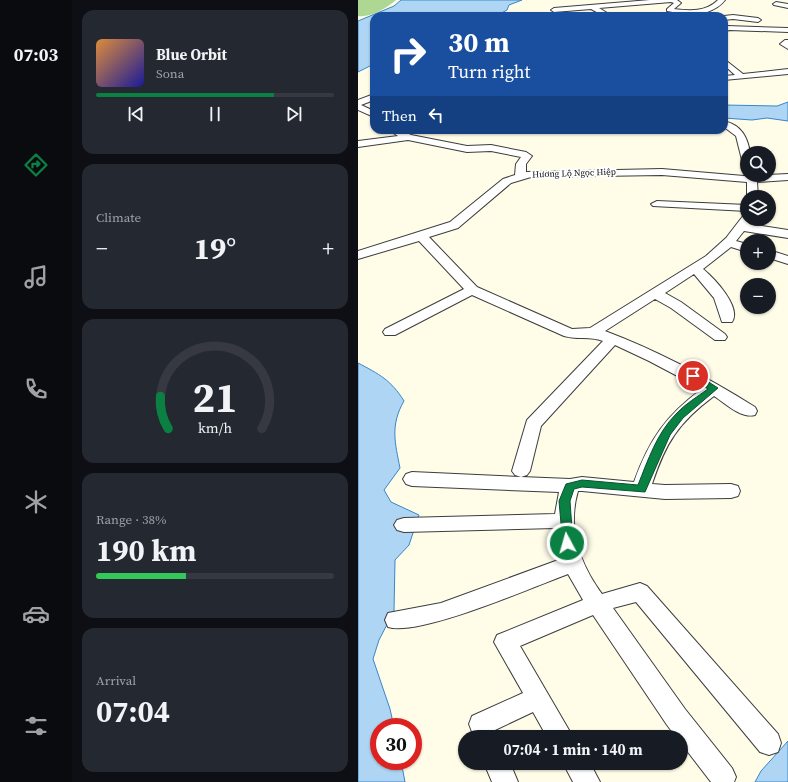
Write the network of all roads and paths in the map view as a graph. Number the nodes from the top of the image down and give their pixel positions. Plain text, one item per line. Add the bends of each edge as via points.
1 (671, 0) edge
2 (722, 0) edge
3 (776, 3) edge
4 (788, 6) edge
5 (592, 7) junction
6 (554, 10) dead end
7 (601, 12) edge
8 (680, 12) edge
9 (698, 12) edge
10 (728, 18) edge
11 (766, 20) dead end
12 (728, 28) edge
13 (788, 30) edge
14 (728, 34) edge
15 (732, 35) dead end
16 (779, 40) dead end
17 (788, 41) edge
18 (788, 47) edge
19 (728, 65) edge
20 (788, 71) edge
21 (742, 77) junction
22 (728, 78) edge
23 (370, 98) edge
24 (358, 103) edge
25 (358, 108) edge
26 (370, 112) edge
27 (728, 126) edge
28 (403, 134) edge
29 (408, 136) junction
30 (358, 144) edge
31 (745, 146) edge
32 (520, 176) junction
33 (740, 176) edge
34 (776, 177) edge
35 (788, 177) edge
36 (657, 204) dead end
37 (740, 208) edge
38 (742, 226) edge
39 (759, 226) edge
40 (788, 234) edge
41 (421, 236) junction
42 (728, 243) junction
43 (740, 246) edge
44 (358, 255) edge
45 (776, 256) edge
46 (788, 260) edge
47 (695, 268) junction
48 (472, 290) junction
49 (656, 294) junction
50 (727, 319) dead end
51 (390, 332) dead end
52 (594, 332) junction
53 (720, 336) dead end
54 (613, 339) junction
55 (714, 388) junction
56 (749, 411) dead end
57 (521, 471) dead end
58 (412, 479) dead end
59 (570, 486) junction
60 (641, 489) junction
61 (731, 491) dead end
62 (564, 521) junction
63 (404, 525) dead end
64 (574, 563) junction
65 (596, 604) junction
66 (396, 620) dead end
67 (538, 698) junction
68 (483, 730) edge
69 (557, 730) edge
70 (769, 743) dead end
71 (500, 770) edge
72 (580, 770) edge
73 (723, 777) dead end
74 (505, 782) edge
75 (587, 782) edge

1 - 5 street
1 - 8 street via 678,3 669,10
2 - 9 street via 716,6
3 - 4 street
5 - 6 street
5 - 7 street
10 - 11 street
12 - 13 street
14 - 15 street
16 - 17 street
17 - 18 street via 784,44
19 - 21 street
20 - 21 street
21 - 22 street
23 - 24 street
25 - 26 street
27 - 31 street via 741,134
28 - 29 street
29 - 30 street
29 - 32 street via 468,149 491,148 522,154 527,156 521,164
32 - 33 street, Hương Lộ Ngọc Hiệp via 542,173 662,172
32 - 41 street, Hương Lộ Ngọc Hiệp via 499,186 454,224
34 - 35 street, Hương Lộ Ngọc Hiệp
36 - 37 street
38 - 42 street
39 - 40 street
41 - 44 street, Hương Lộ Ngọc Hiệp
41 - 48 street
42 - 43 street
42 - 47 street via 720,252
45 - 46 street
47 - 49 street
47 - 50 street via 722,299
48 - 51 street
48 - 52 street via 569,333
49 - 52 street
49 - 53 street
52 - 54 street
54 - 55 street
54 - 57 street via 533,424
55 - 56 street
55 - 60 street via 679,416 665,434
58 - 59 street
59 - 60 street via 582,484
59 - 62 street via 564,501
60 - 61 street via 665,492
62 - 63 street
62 - 64 street via 567,543
64 - 65 street
64 - 66 street via 442,612
65 - 67 street via 505,642
65 - 70 street via 640,592
65 - 73 street
67 - 68 street via 481,724
67 - 69 street
71 - 74 street
72 - 75 street

